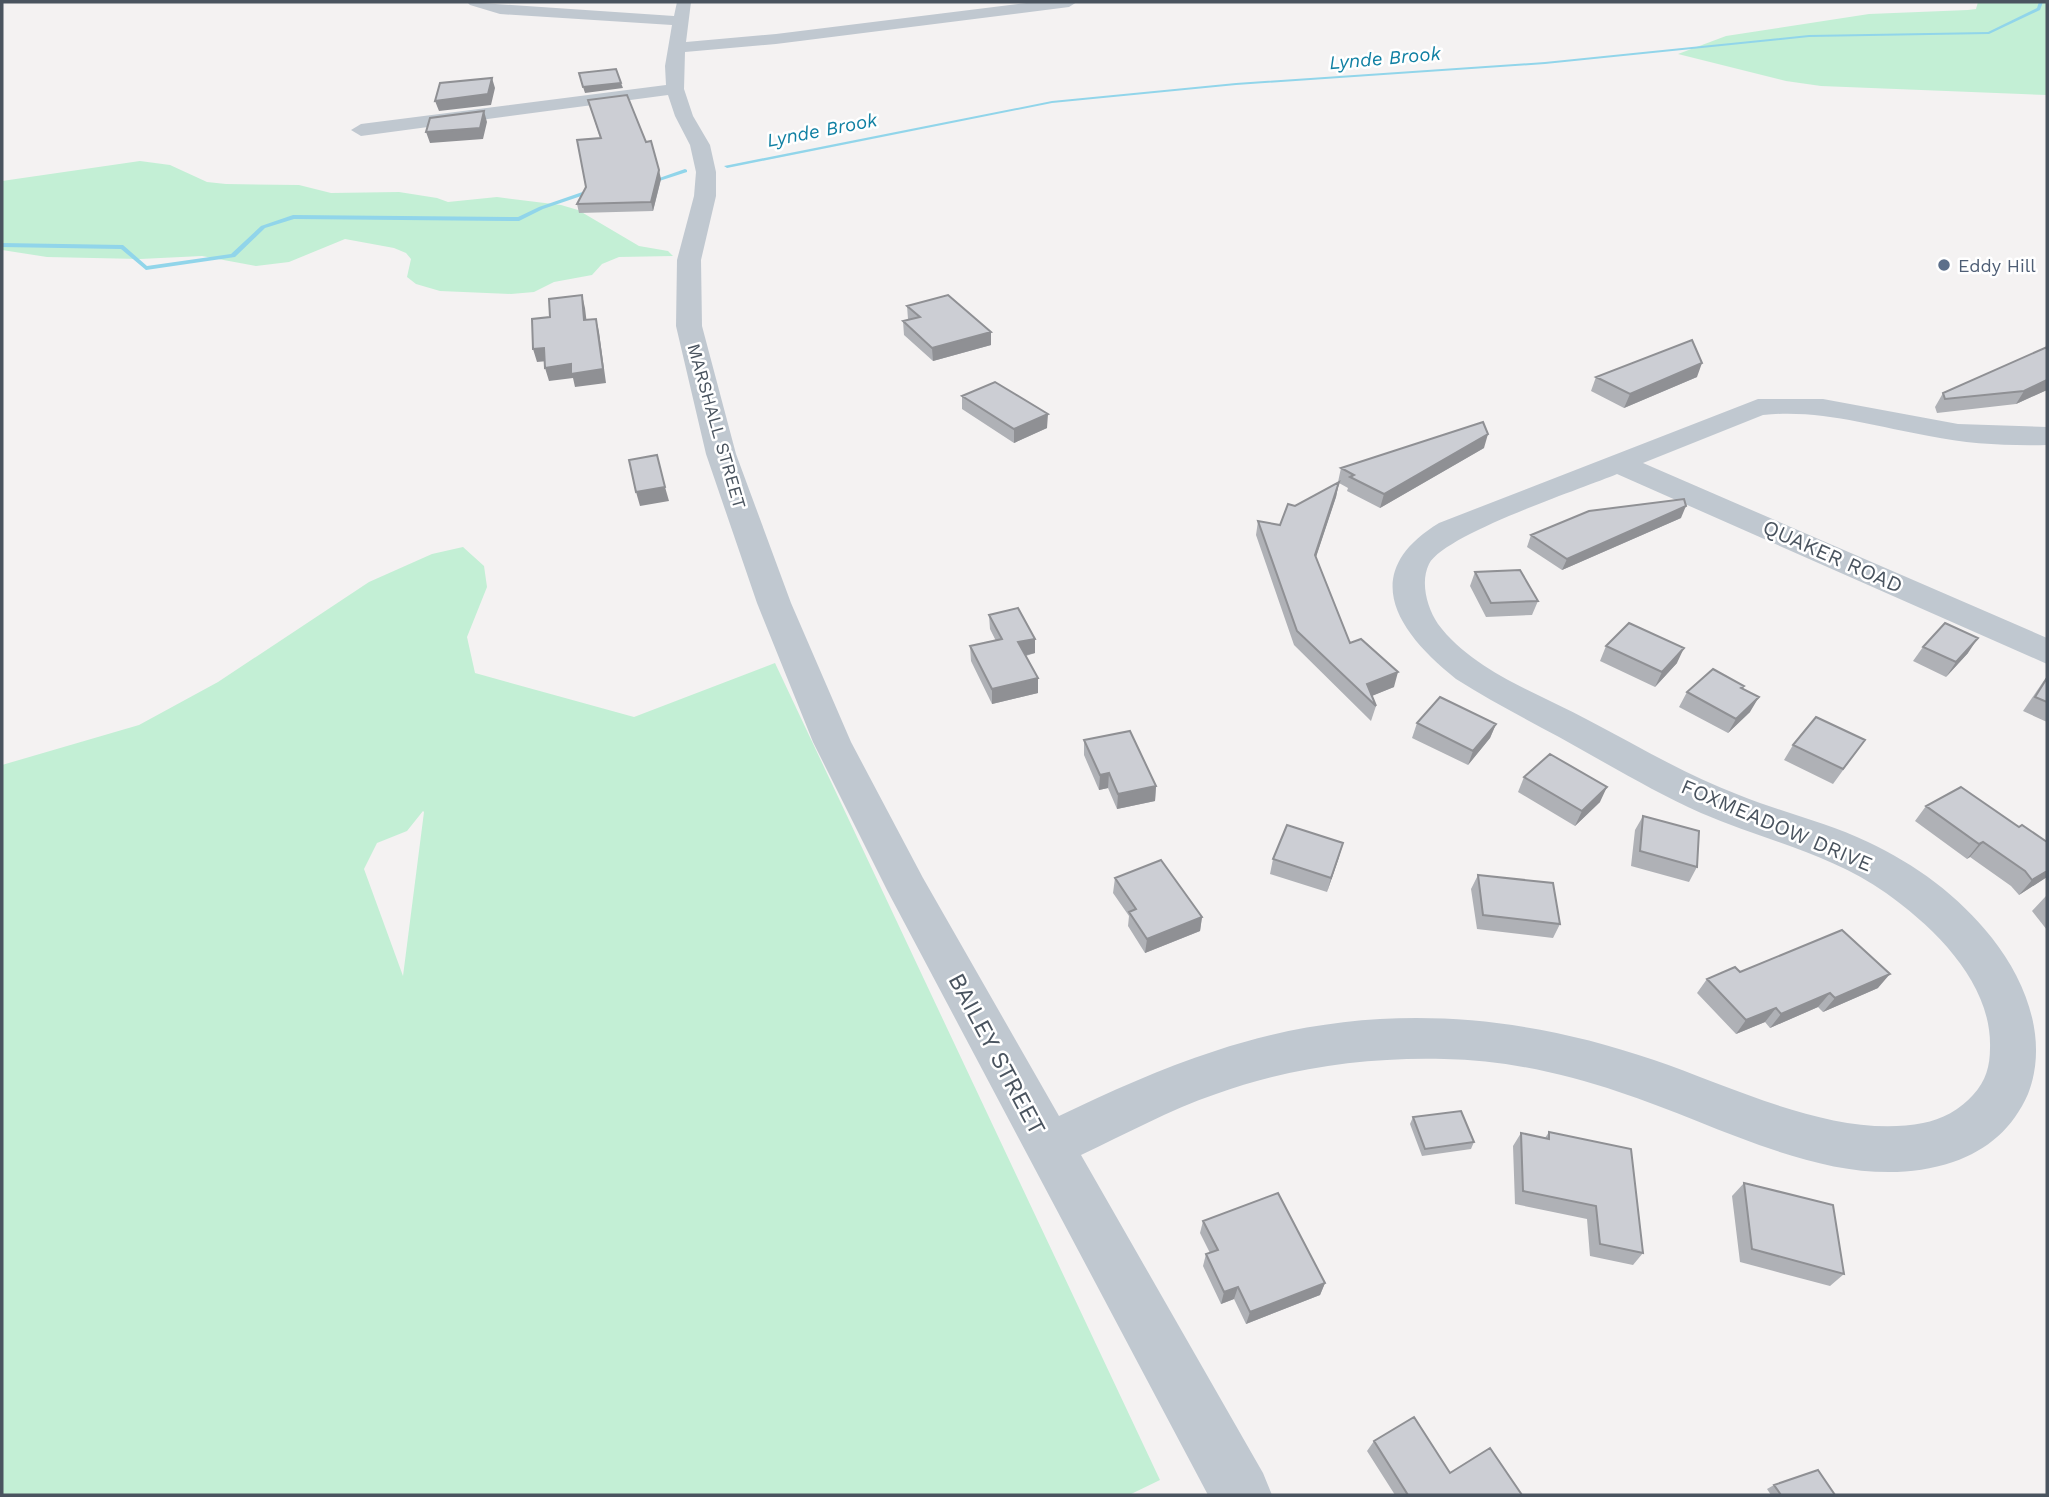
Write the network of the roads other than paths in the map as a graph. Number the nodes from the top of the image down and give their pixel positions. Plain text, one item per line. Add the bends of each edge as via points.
1 (475, 2) edge
2 (1069, 2) edge
3 (683, 12) edge
4 (677, 47) junction
5 (675, 89) junction
6 (361, 130) dead end
7 (2047, 436) edge
8 (1618, 463) junction
9 (774, 603) joint
10 (2047, 652) edge
11 (1047, 1146) junction
12 (1241, 1495) edge

1 - 3 street via 500,9
2 - 4 street
3 - 4 street, MARSHALL STREET
4 - 5 street, MARSHALL STREET
5 - 6 street
5 - 9 street, MARSHALL STREET via 700,145 706,172 705,196 688,260 689,326 721,454
7 - 8 street, FOXMEADOW DRIVE via 1957,432 1833,407 1780,404 1745,411
8 - 10 street, QUAKER ROAD
8 - 11 street, FOXMEADOW DRIVE via 1435,538 1423,548 1410,572 1408,586 1415,615 1438,646 1475,674 1712,801 1859,857 1928,903 1976,953 2007,1007 2014,1061 2008,1086 1995,1108 1975,1126 1918,1147 1845,1146 1806,1138 1583,1059 1483,1041 1380,1039 1287,1052 1237,1066 1188,1082
9 - 11 street, BAILEY STREET via 832,742
11 - 12 street, BAILEY STREET

